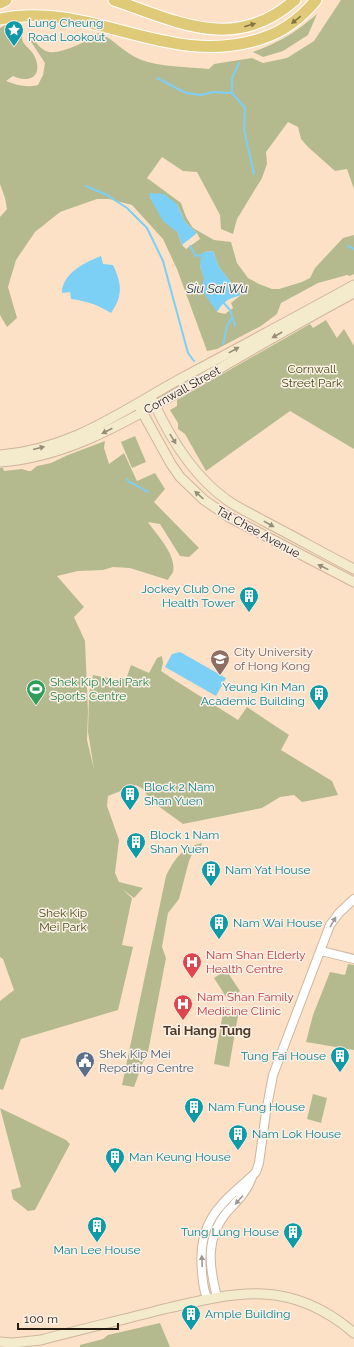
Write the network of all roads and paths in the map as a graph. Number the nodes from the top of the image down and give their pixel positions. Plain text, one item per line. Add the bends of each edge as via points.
1 (6, 0) edge
2 (114, 0) edge
3 (295, 0) edge
4 (316, 0) edge
5 (0, 3) edge
6 (36, 5) dead end
7 (0, 19) edge
8 (140, 24) dead end
9 (354, 285) edge
10 (354, 293) edge
11 (151, 396) junction
12 (138, 403) junction
13 (155, 405) junction
14 (141, 412) junction
15 (0, 455) edge
16 (0, 462) edge
17 (350, 567) edge
18 (354, 582) edge
19 (354, 899) edge
20 (321, 951) junction
21 (354, 959) edge
22 (213, 1298) junction
23 (354, 1333) edge
24 (0, 1342) edge

1 - 5 highway
2 -> 3 highway via 172,21 216,30 258,23 274,16
4 -> 8 highway via 304,14 282,30 239,44 213,44 188,40
6 - 7 highway
11 -> 9 main road, Cornwall Street
10 -> 13 main road, Cornwall Street
11 - 12 main road, Cornwall Street
11 - 13 main road, Tat Chee Avenue
12 - 14 main road, Tat Chee Avenue
15 -> 12 main road, Cornwall Street via 61,442 90,430
13 - 14 main road, Cornwall Street
13 -> 17 main road, Tat Chee Avenue via 183,455 214,490 238,507
14 -> 16 main road, Cornwall Street via 63,450 35,458
18 -> 14 main road, Tat Chee Avenue via 217,510 180,477
20 -> 19 street via 330,925
20 - 21 street
20 - 22 street via 273,1076 259,1163 252,1176 221,1206 206,1227 201,1262 204,1290
22 - 23 main road via 261,1293 297,1300 322,1310
22 - 24 main road via 41,1340

